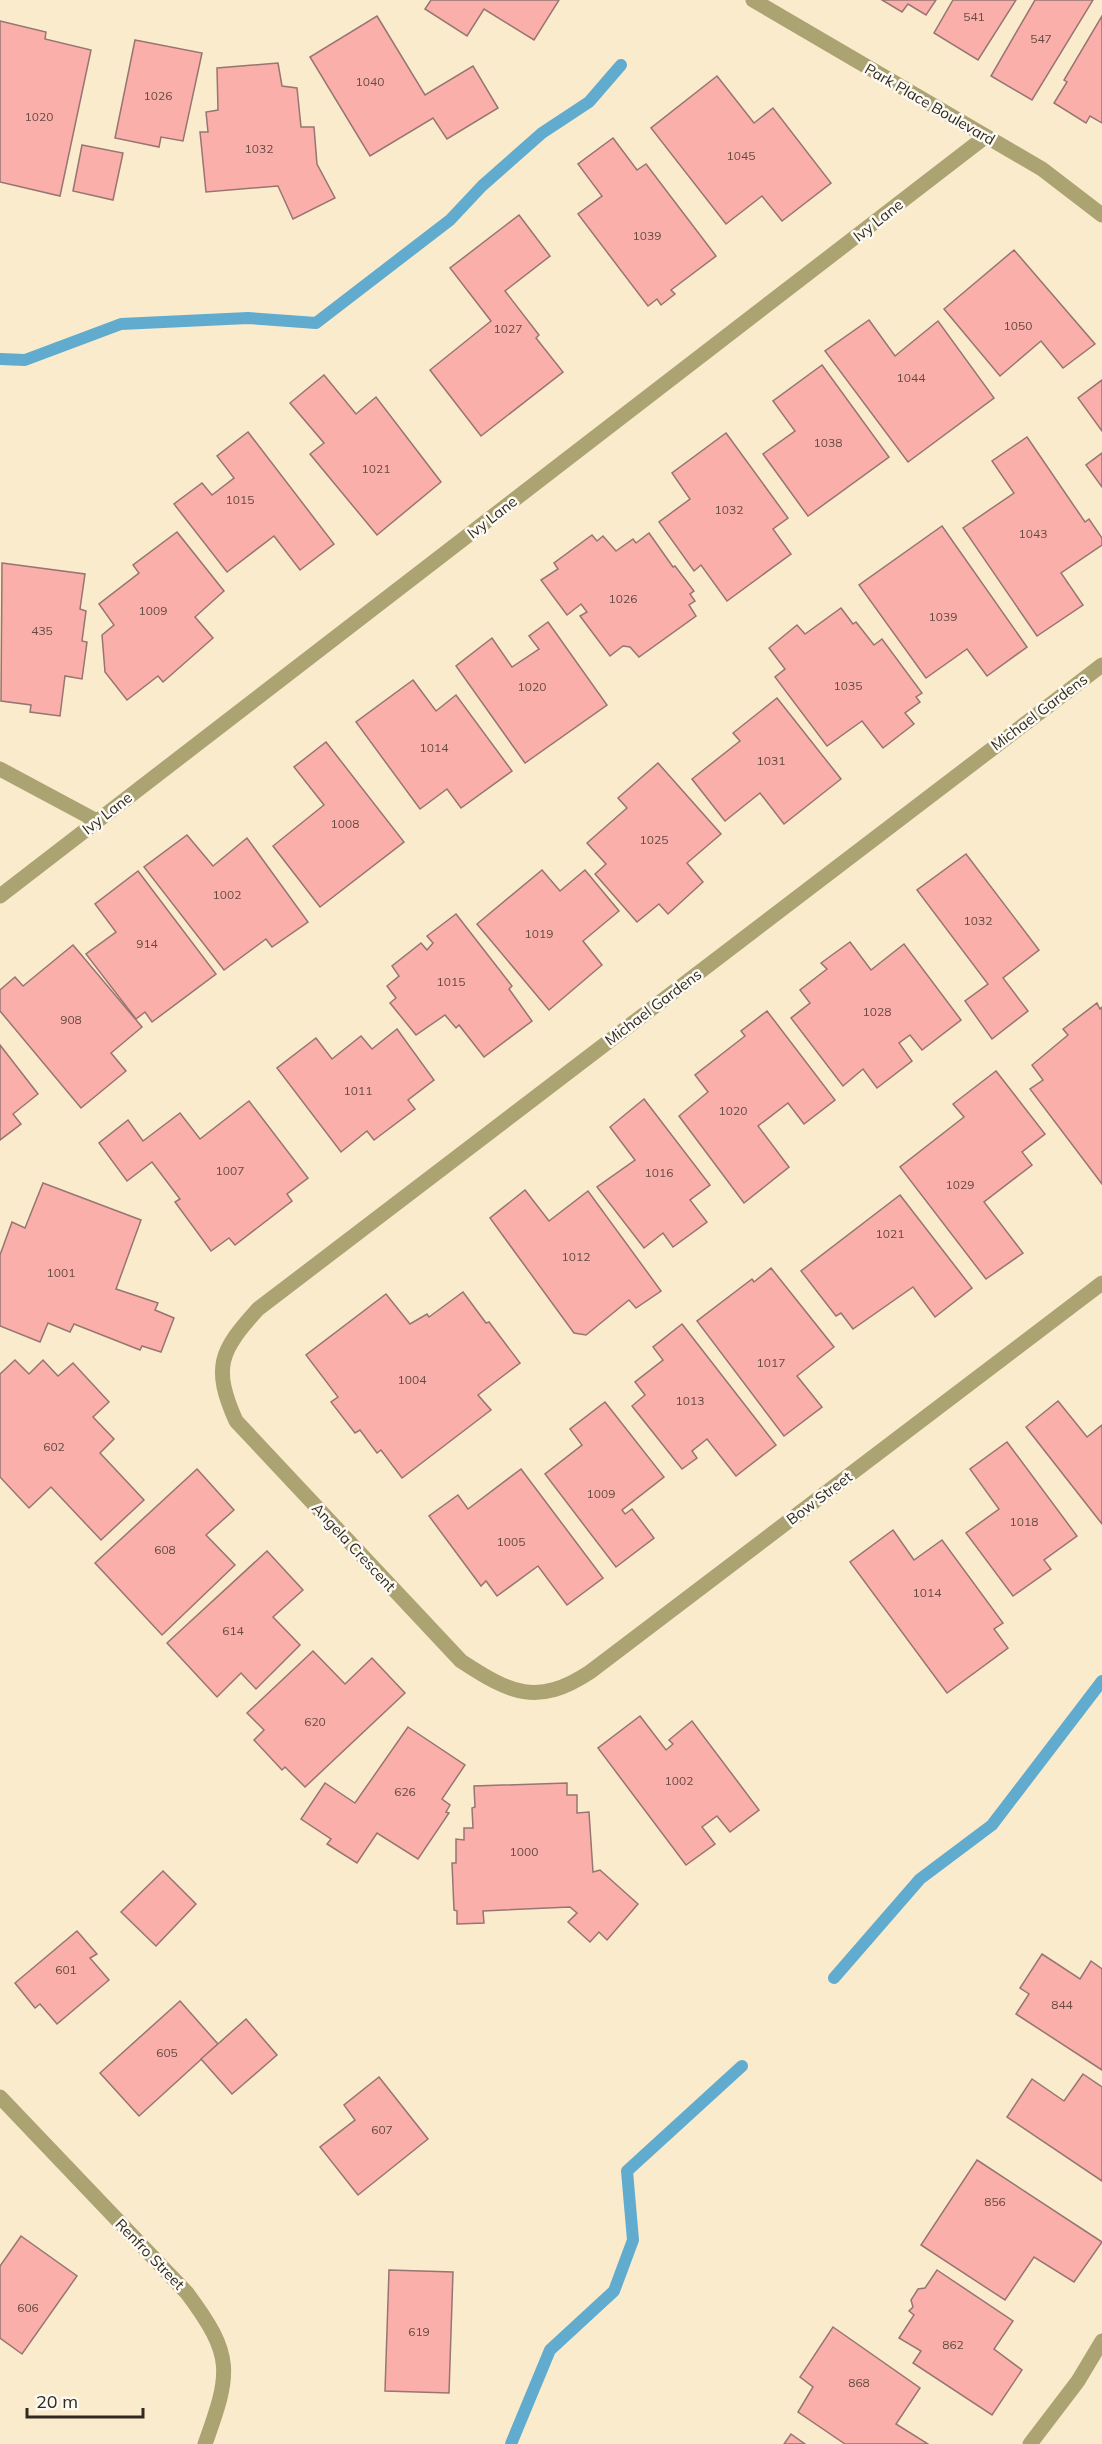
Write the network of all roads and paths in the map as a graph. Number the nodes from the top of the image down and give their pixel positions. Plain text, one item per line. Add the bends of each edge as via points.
1 (753, 0) edge
2 (985, 137) junction
3 (1102, 215) edge
4 (1102, 664) edge
5 (0, 769) edge
6 (97, 821) junction
7 (0, 896) edge
8 (1102, 1283) edge
9 (222, 1365) joint
10 (526, 1693) joint
11 (0, 2097) edge
12 (1102, 2341) edge
13 (205, 2444) edge
14 (1030, 2444) edge

1 - 2 street, Park Place Boulevard
2 - 3 street, Park Place Boulevard via 1042,170
2 - 6 street, Ivy Lane
4 - 9 street, Michael Gardens via 258,1309 235,1334
5 - 6 street
6 - 7 street, Ivy Lane
8 - 10 street, Bow Street via 590,1672 568,1687
9 - 10 street, Angela Crescent via 224,1394 236,1420 461,1661 489,1679
11 - 13 street, Renfro Street via 187,2293 206,2318 219,2342 225,2371 222,2397
12 - 14 street via 1078,2381

